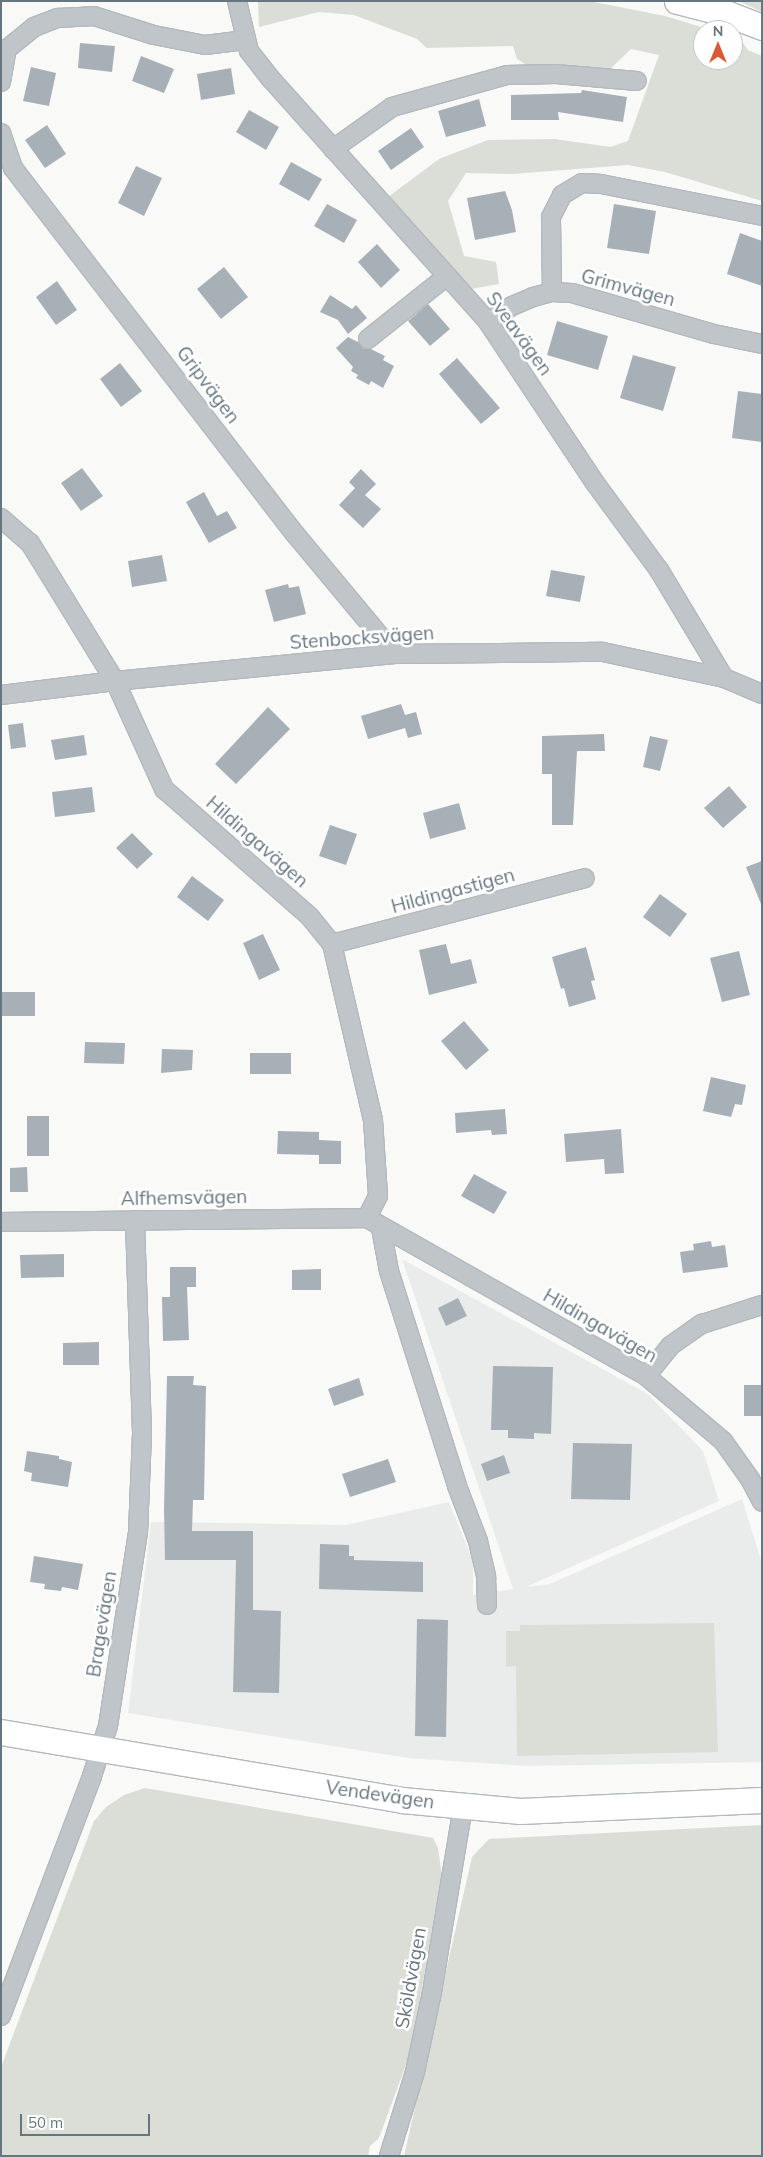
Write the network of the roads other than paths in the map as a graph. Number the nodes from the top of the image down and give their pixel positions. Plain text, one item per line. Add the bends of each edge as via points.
1 (237, 1) edge
2 (677, 1) edge
3 (762, 27) edge
4 (246, 40) junction
5 (637, 81) dead end
6 (1, 82) edge
7 (1, 133) edge
8 (333, 149) junction
9 (762, 216) edge
10 (447, 276) junction
11 (552, 292) junction
12 (488, 322) junction
13 (368, 339) dead end
14 (762, 344) edge
15 (1, 518) edge
16 (395, 654) junction
17 (724, 678) junction
18 (115, 681) junction
19 (762, 694) edge
20 (1, 695) edge
21 (586, 878) dead end
22 (332, 944) junction
23 (135, 1220) junction
24 (1, 1222) edge
25 (374, 1223) junction
26 (762, 1305) edge
27 (646, 1376) junction
28 (762, 1502) edge
29 (487, 1605) dead end
30 (1, 1732) edge
31 (101, 1749) junction
32 (762, 1800) edge
33 (463, 1806) junction
34 (1, 2016) edge
35 (389, 2156) edge

1 - 4 street, Sveavägen
2 - 3 street
4 - 6 street via 205,45 154,35 94,16 58,18 34,28 7,49
4 - 8 street, Sveavägen via 249,51 271,80
5 - 8 street via 556,74 507,74 392,107
7 - 16 street, Gripvägen via 13,168 295,534
8 - 10 street, Sveavägen
9 - 11 street via 601,184 582,184 562,195 551,218
10 - 12 street, Sveavägen
10 - 13 street
11 - 12 street, Grimvägen via 512,306
11 - 14 street, Grimvägen via 572,293 714,334
12 - 17 street, Sveavägen via 595,483 658,570
15 - 18 street, Hildingavägen via 30,543
16 - 17 street, Stenbocksvägen via 603,652
16 - 18 street, Stenbocksvägen
17 - 19 street
18 - 20 street, Stenbocksvägen
18 - 22 street, Hildingavägen via 164,789 310,917
21 - 22 street, Hildingastigen
22 - 25 street, Hildingavägen via 373,1120 378,1196
23 - 24 street, Alfhemsvägen
23 - 25 street, Alfhemsvägen
23 - 31 street, Bragevägen via 142,1433 138,1533 108,1726
25 - 27 street, Hildingavägen
25 - 29 street via 457,1486 478,1541 486,1577
26 - 27 street via 702,1324 670,1346
27 - 28 street, Hildingavägen via 723,1441
30 - 31 street, Vendevägen
31 - 33 street, Vendevägen via 402,1800
31 - 34 street, Bragevägen
32 - 33 street, Vendevägen via 520,1811
33 - 35 street, Sköldvägen via 415,2072

